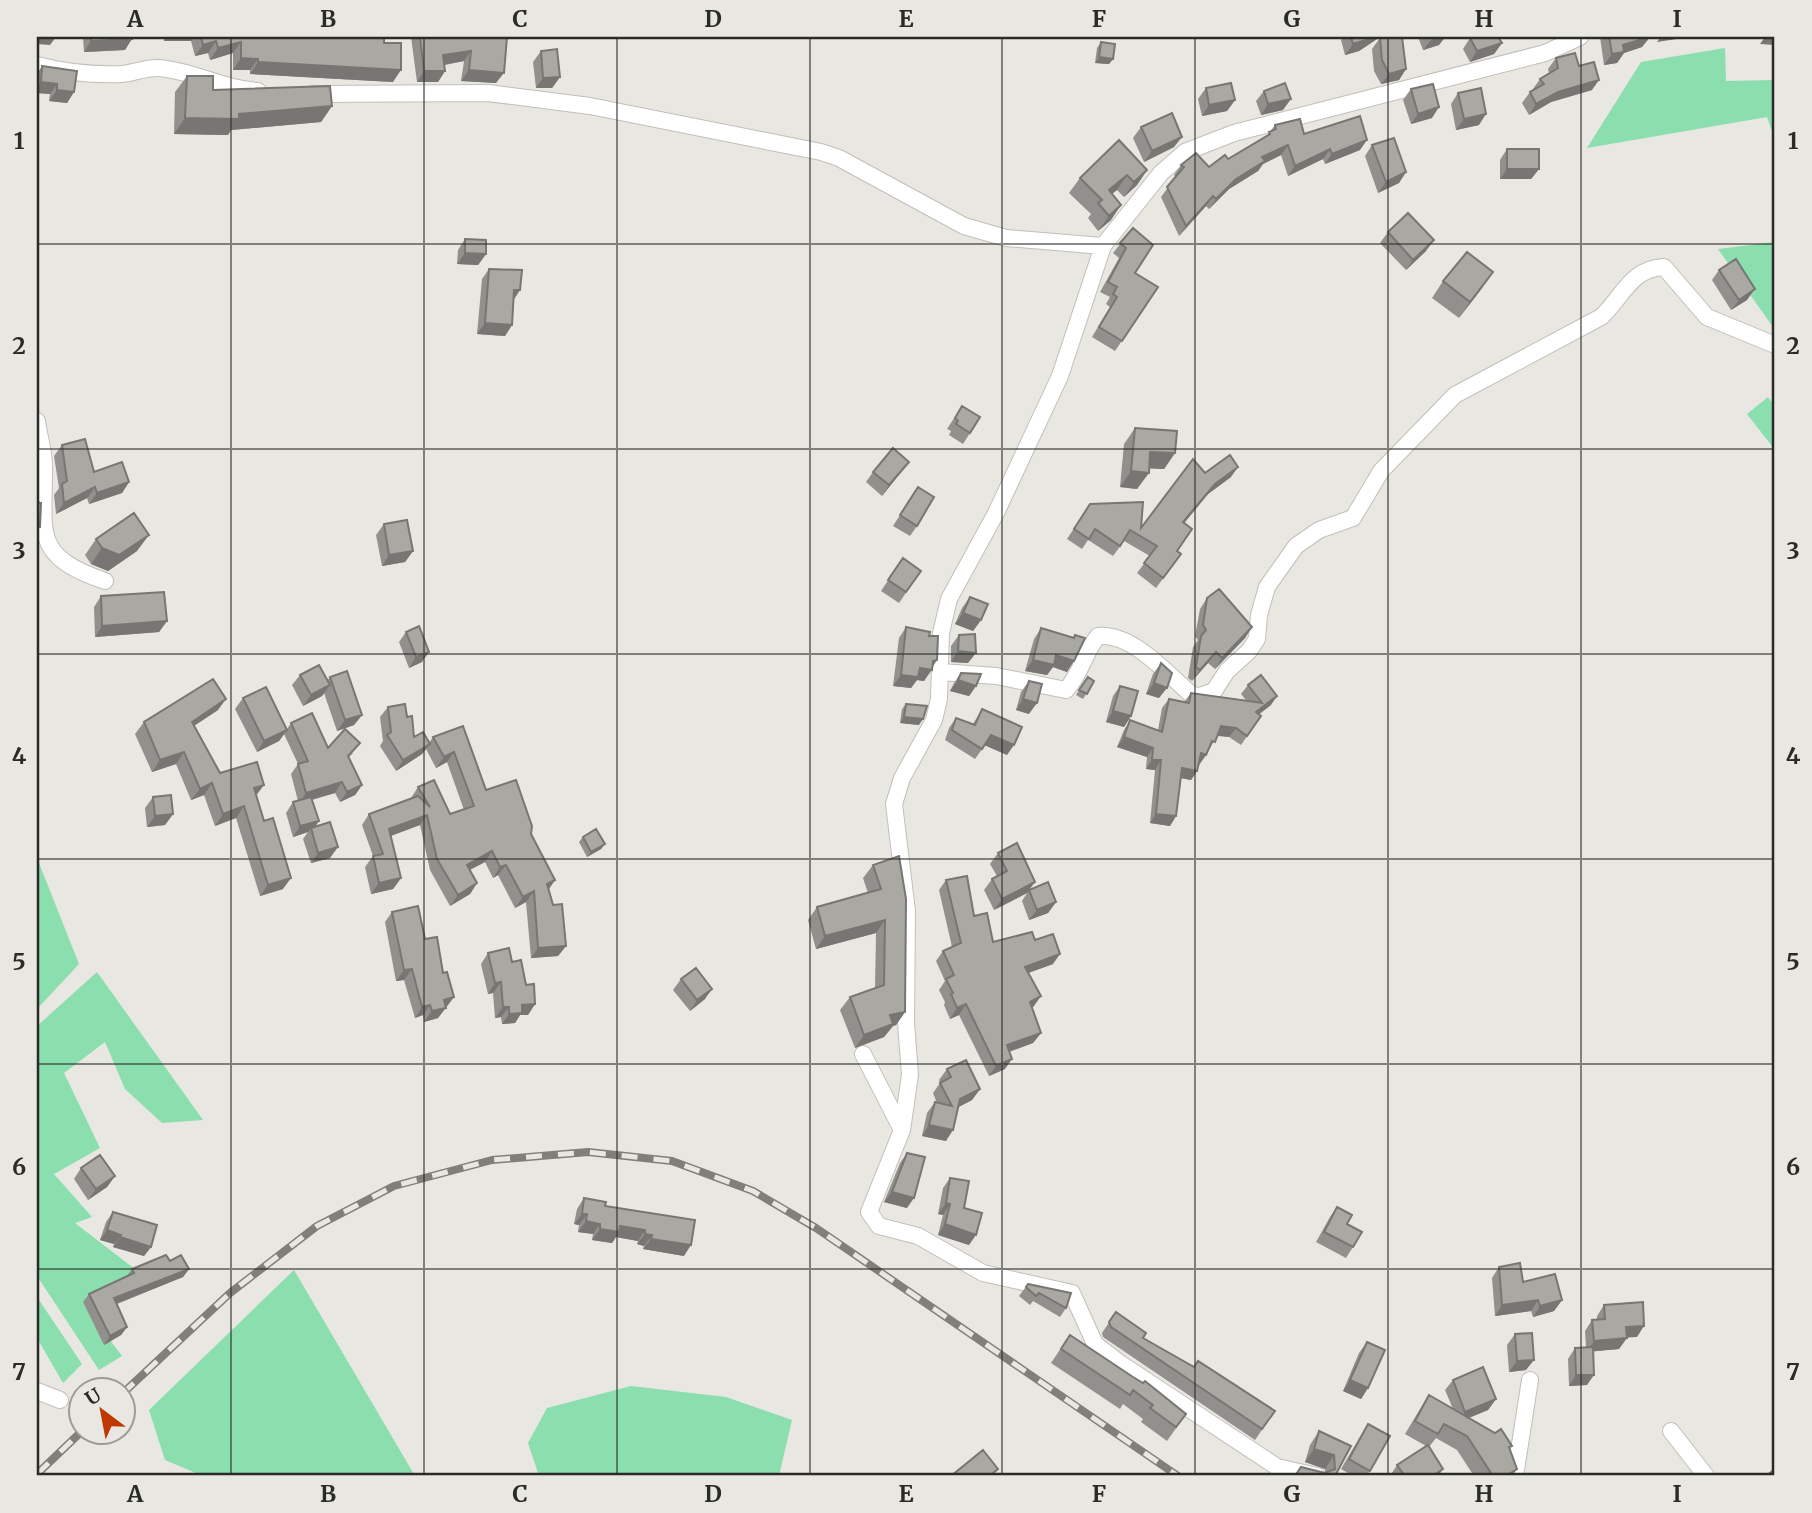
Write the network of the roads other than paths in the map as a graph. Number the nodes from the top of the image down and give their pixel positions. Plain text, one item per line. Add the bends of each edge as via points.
1 (1580, 37) edge
2 (37, 65) edge
3 (275, 92) edge
4 (300, 94) edge
5 (1102, 246) junction
6 (1775, 345) edge
7 (37, 421) edge
8 (104, 581) dead end
9 (941, 672) junction
10 (863, 1054) dead end
11 (902, 1130) junction
12 (1530, 1380) dead end
13 (37, 1391) edge
14 (60, 1400) dead end
15 (1671, 1431) dead end
16 (1317, 1476) edge
17 (1515, 1476) edge
18 (1706, 1476) edge

1 - 5 street via 1545,53 1234,133 1185,152 1152,182
2 - 3 street via 111,74 172,69 222,87
4 - 5 street via 488,93 590,106 830,155 964,226 1006,238
5 - 9 street via 1060,376 996,513 949,599 941,634
6 - 9 street via 1707,317 1664,267 1650,268 1623,288 1601,317 1455,395 1381,471 1353,518 1319,530 1296,546 1267,587 1257,639 1214,691 1192,695 1133,646 1111,635 1098,636 1089,647 1077,678 1066,690
7 - 8 street via 45,468 42,528 47,542 79,572
9 - 11 street via 934,720 902,778 894,804 907,911 906,1023 911,1075
10 - 11 street
11 - 16 street via 869,1212 874,1223 918,1236 983,1273 1072,1293 1095,1344 1121,1364 1277,1467
12 - 17 street
13 - 14 street
15 - 18 street

